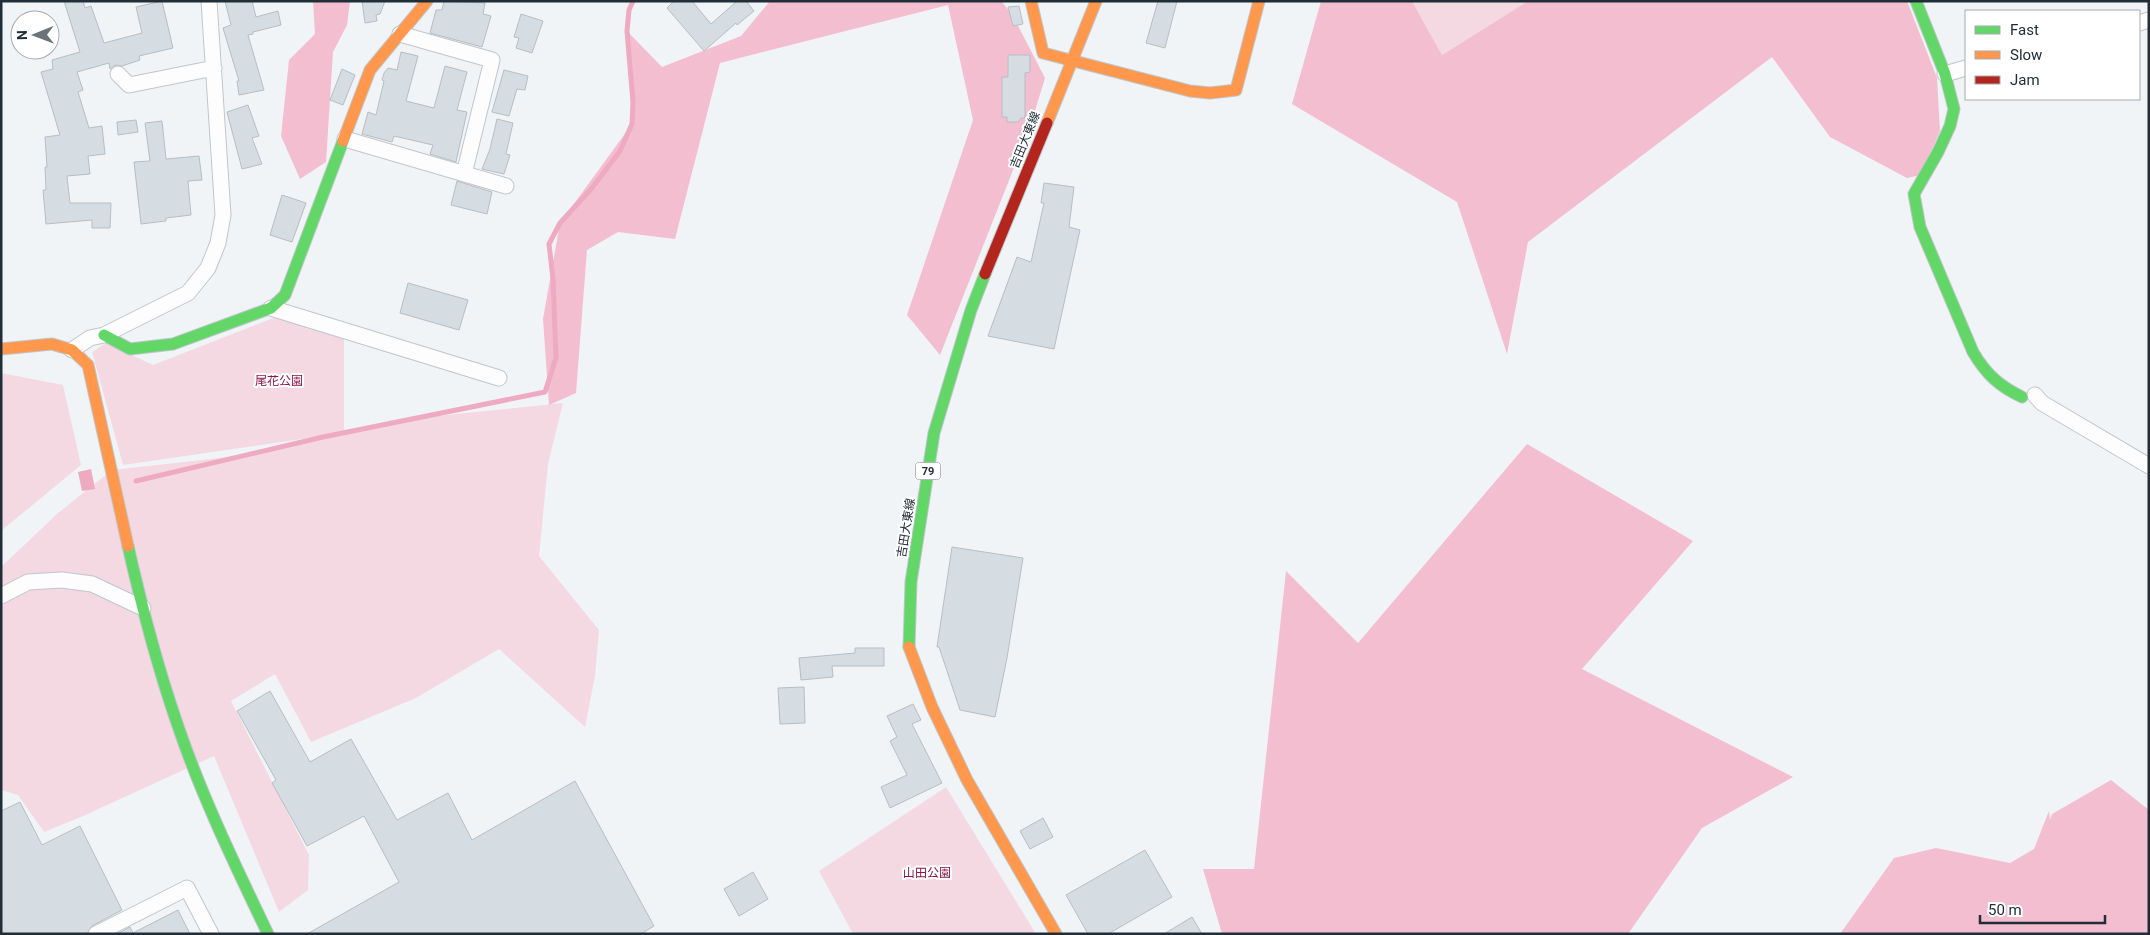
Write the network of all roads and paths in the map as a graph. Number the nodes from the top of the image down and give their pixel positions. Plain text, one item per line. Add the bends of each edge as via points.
1 (209, 1) edge
2 (427, 1) edge
3 (1031, 1) edge
4 (1096, 1) edge
5 (1259, 1) edge
6 (1916, 1) edge
7 (400, 34) junction
8 (1072, 61) junction
9 (214, 68) junction
10 (1965, 68) edge
11 (118, 74) dead end
12 (1945, 74) junction
13 (344, 139) junction
14 (464, 174) junction
15 (506, 186) dead end
16 (271, 308) junction
17 (104, 335) junction
18 (1, 350) edge
19 (72, 350) junction
20 (499, 378) dead end
21 (2028, 396) joint
22 (2149, 466) edge
23 (1, 596) edge
24 (143, 608) junction
25 (96, 934) edge
26 (211, 934) edge
27 (268, 934) edge
28 (1056, 934) edge

1 - 9 street
2 - 7 street
3 - 8 street via 1043,53
4 - 8 street, 吉田大東線 / 79
5 - 8 street via 1236,90 1190,91
6 - 12 street
7 - 13 street via 370,70
7 - 14 street via 492,60
8 - 28 street, 吉田大東線 / 79 via 971,310 934,433 911,582 909,649 967,780
9 - 11 street via 129,85
9 - 17 street via 224,215 208,268 188,293
10 - 12 street
12 - 21 street via 1954,109 1938,152 1914,194 1920,227 1984,371 2008,390
13 - 14 street
13 - 16 street via 285,295
14 - 15 street
16 - 17 street via 173,344 130,348
16 - 20 street
17 - 19 street via 90,338
18 - 19 street via 52,344
19 - 24 street via 88,365
21 - 22 street
23 - 24 street via 28,582 62,580 92,584
24 - 27 street via 168,700 196,777
25 - 26 street via 187,888

